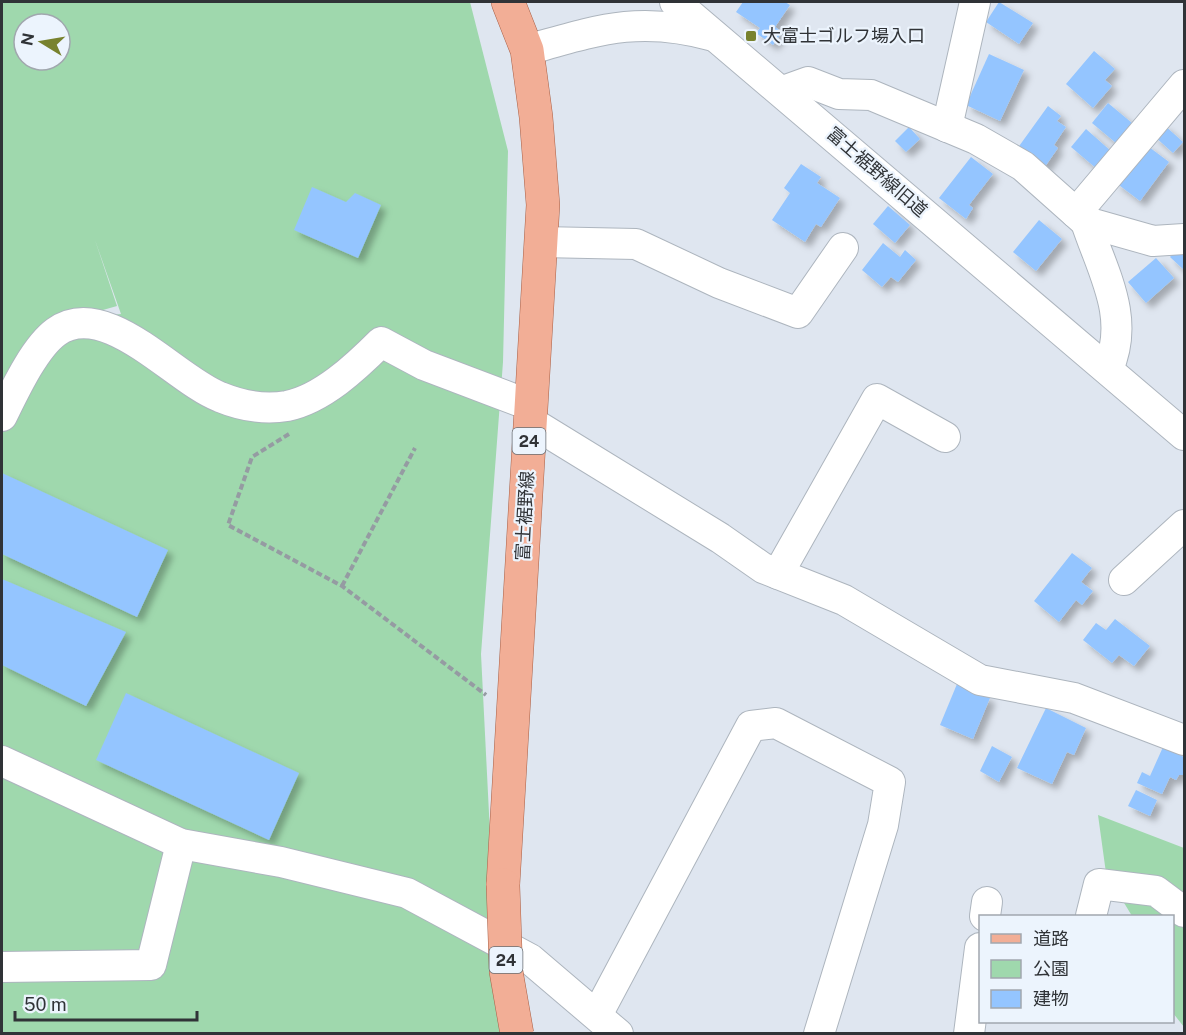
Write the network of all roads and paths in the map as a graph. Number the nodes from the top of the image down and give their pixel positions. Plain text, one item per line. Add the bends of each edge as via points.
1 (508, 2) edge
2 (675, 2) edge
3 (975, 2) edge
4 (721, 38) junction
5 (526, 51) junction
6 (1185, 85) edge
7 (783, 91) junction
8 (947, 127) junction
9 (1081, 218) junction
10 (1185, 239) edge
11 (541, 242) junction
12 (843, 248) dead end
13 (1108, 369) junction
14 (531, 414) junction
15 (2, 416) edge
16 (291, 432) dead end
17 (1185, 435) edge
18 (945, 437) dead end
19 (415, 448) dead end
20 (1185, 525) edge
21 (778, 574) junction
22 (1124, 580) dead end
23 (342, 586) junction
24 (513, 715) junction
25 (1185, 740) edge
26 (2, 761) edge
27 (181, 844) junction
28 (1185, 912) edge
29 (1091, 915) edge
30 (979, 962) edge
31 (2, 967) edge
32 (608, 1024) edge
33 (517, 1034) edge
34 (819, 1034) edge
35 (969, 1034) edge

1 - 5 main road, 富士裾野線 / 24
2 - 4 street
3 - 8 street
4 - 5 street, 富士裾野線旧道 via 683,27 633,24
4 - 7 street, 富士裾野線旧道
5 - 11 main road, 富士裾野線 / 24 via 543,206
6 - 9 street
7 - 8 street via 808,82 839,94 871,95
7 - 13 street, 富士裾野線旧道
8 - 9 street via 1023,166
9 - 10 street via 1153,241
9 - 13 street via 1113,293 1118,326
11 - 12 street via 636,244 719,283 798,313
11 - 14 main road, 富士裾野線 / 24
13 - 17 street, 富士裾野線旧道
14 - 15 street via 381,342 313,396 288,406 257,408 218,397 107,326 75,322 55,332 27,367
14 - 21 street via 763,568
14 - 24 main road, 富士裾野線 / 24
16 - 23 path via 252,457 228,525
18 - 21 street via 877,399
19 - 23 path
20 - 22 street
21 - 25 street via 844,600 980,680 1074,698
23 - 24 path
24 - 33 main road, 富士裾野線 / 24, bridge via 503,885 506,971
26 - 27 street
27 - 31 street via 151,965
27 - 32 street via 281,862 407,894 530,959
28 - 29 street via 1156,891 1099,884
30 - 35 street
32 - 34 street via 751,726 776,723 890,782 883,825

